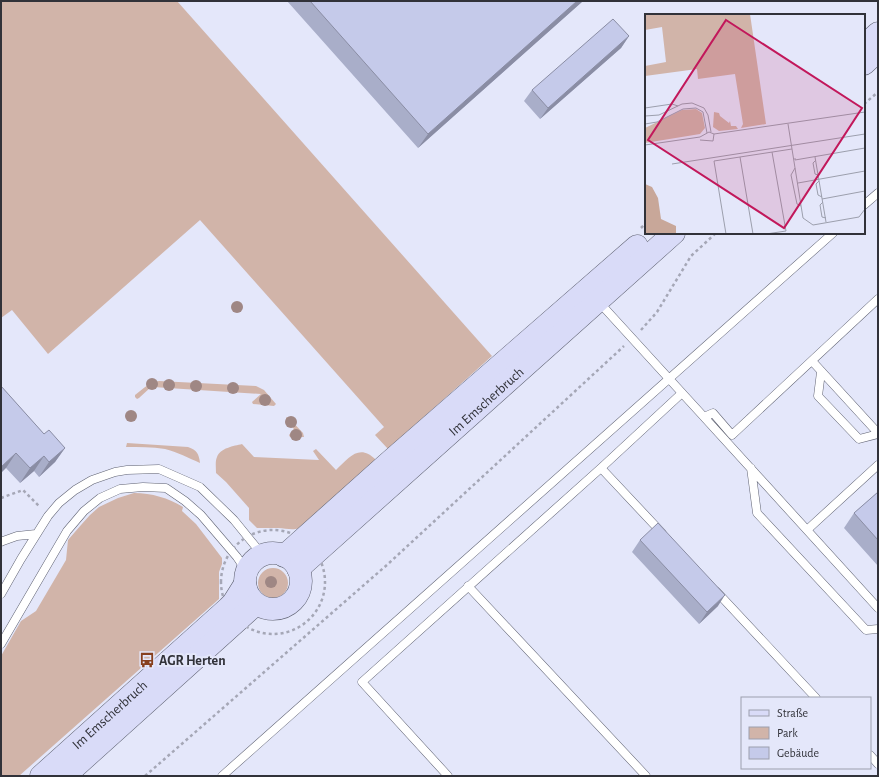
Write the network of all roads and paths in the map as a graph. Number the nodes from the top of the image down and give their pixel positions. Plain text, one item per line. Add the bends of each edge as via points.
1 (878, 33) edge
2 (865, 45) edge
3 (878, 51) edge
4 (865, 63) edge
5 (878, 92) edge
6 (865, 103) edge
7 (878, 193) edge
8 (865, 204) edge
9 (651, 234) edge
10 (673, 234) edge
11 (715, 234) edge
12 (832, 234) edge
13 (592, 296) junction
14 (878, 299) edge
15 (632, 339) junction
16 (812, 361) junction
17 (821, 372) junction
18 (669, 379) junction
19 (682, 393) junction
20 (704, 416) junction
21 (878, 434) edge
22 (878, 465) edge
23 (601, 468) junction
24 (751, 468) junction
25 (1, 498) edge
26 (48, 516) junction
27 (807, 530) junction
28 (36, 534) junction
29 (247, 536) junction
30 (666, 537) edge
31 (1, 542) edge
32 (310, 546) junction
33 (231, 550) junction
34 (282, 560) junction
35 (246, 578) junction
36 (709, 583) edge
37 (468, 586) junction
38 (1, 594) edge
39 (256, 604) junction
40 (878, 608) edge
41 (233, 614) junction
42 (878, 629) edge
43 (1, 644) edge
44 (815, 697) edge
45 (871, 756) edge
46 (878, 764) edge
47 (41, 776) edge
48 (65, 776) edge
49 (146, 776) edge
50 (222, 776) edge
51 (448, 776) edge
52 (646, 776) edge

1 - 2 main road
3 - 4 main road
5 - 6 path
7 - 8 lane
9 - 13 main road, Im Emscherbruch
10 - 13 main road, Im Emscherbruch
11 - 15 path via 691,256 657,312
12 - 18 lane
13 - 15 lane
13 - 32 main road, Im Emscherbruch via 388,463
14 - 16 lane
15 - 18 lane
15 - 49 path via 388,564
16 - 17 lane
16 - 20 lane via 732,435 713,413
17 - 21 lane
17 - 21 lane via 818,396 859,439
18 - 19 lane
18 - 50 lane
19 - 20 lane
19 - 23 lane
20 - 24 lane
22 - 27 lane
23 - 30 lane
23 - 37 lane
24 - 27 lane
24 - 42 lane via 757,513 866,630
25 - 26 path via 23,490
26 - 28 lane
26 - 29 lane via 59,503 92,480 127,470 159,469 200,486
27 - 40 lane
28 - 31 lane via 17,536
28 - 38 lane
29 - 32 path via 258,532 282,530
29 - 33 path
29 - 34 lane via 256,547
32 - 34 main road, Im Emscherbruch
32 - 41 path via 322,564 325,589 316,612 307,621 285,633 272,634 248,628
33 - 35 lane
33 - 41 path via 221,573 221,585 223,597
33 - 43 lane via 201,515 166,488 120,489 100,498 84,511 67,531
34 - 35 main road, Im Emscherbruch via 253,563
34 - 39 main road via 301,581 299,593 291,603 280,609 268,609
35 - 39 main road via 249,595
35 - 41 main road, Im Emscherbruch via 233,603
36 - 44 lane
37 - 51 lane via 362,682
37 - 52 lane
39 - 41 main road, Im Emscherbruch
41 - 47 main road, Im Emscherbruch
41 - 48 main road, Im Emscherbruch
45 - 46 lane

